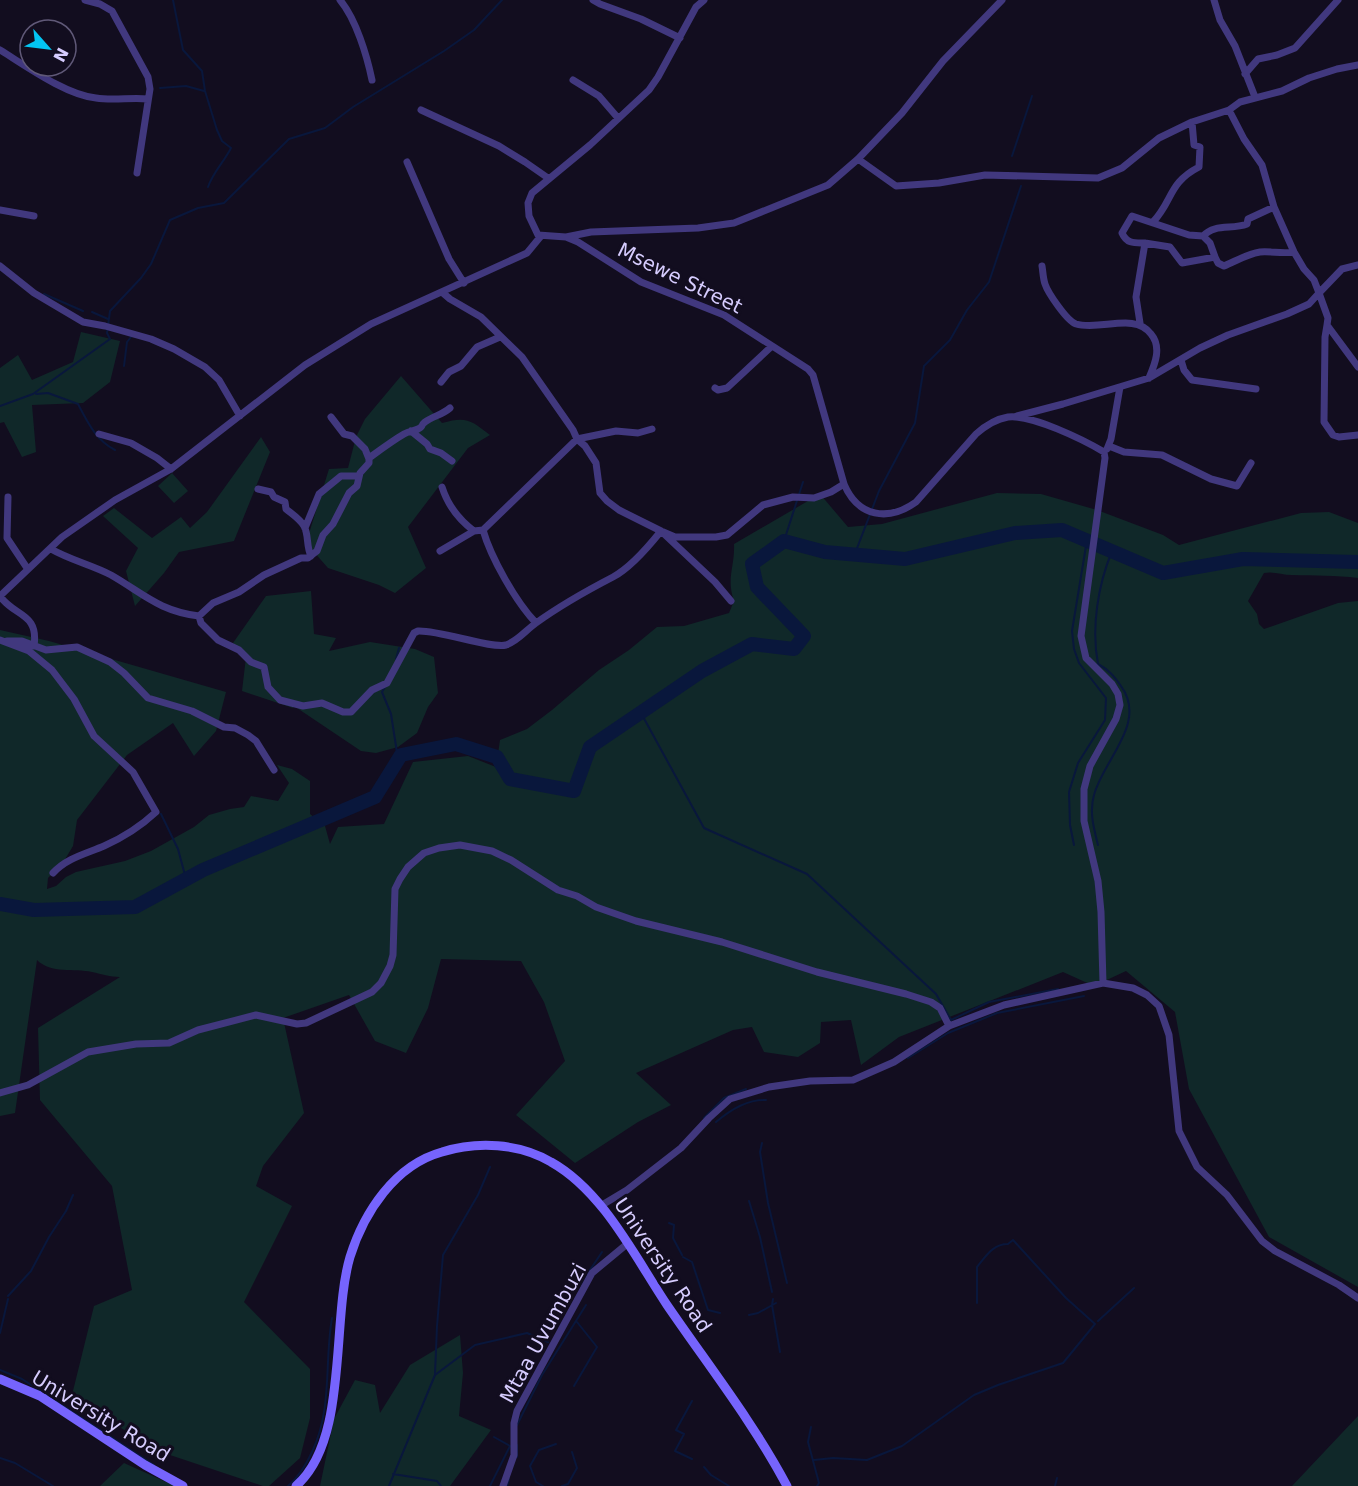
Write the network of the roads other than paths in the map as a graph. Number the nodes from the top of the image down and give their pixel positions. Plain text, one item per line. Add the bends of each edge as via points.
1 (85, 0) edge
2 (340, 0) edge
3 (593, 0) edge
4 (704, 0) edge
5 (1002, 0) edge
6 (1214, 0) edge
7 (1338, 0) edge
8 (680, 38) junction
9 (0, 50) edge
10 (1358, 65) edge
11 (1245, 74) junction
12 (573, 80) dead end
13 (372, 81) dead end
14 (1255, 97) junction
15 (148, 99) junction
16 (421, 110) dead end
17 (1229, 110) junction
18 (618, 118) junction
19 (1192, 122) junction
20 (858, 159) junction
21 (407, 162) dead end
22 (137, 173) dead end
23 (548, 178) junction
24 (1274, 207) junction
25 (0, 210) edge
26 (34, 216) dead end
27 (1153, 222) junction
28 (541, 236) junction
29 (1203, 236) junction
30 (566, 237) junction
31 (1145, 243) junction
32 (1294, 252) junction
33 (1215, 257) junction
34 (1358, 265) edge
35 (0, 266) edge
36 (1042, 266) dead end
37 (464, 283) junction
38 (443, 293) junction
39 (1319, 293) junction
40 (1140, 323) junction
41 (1327, 325) junction
42 (500, 337) junction
43 (772, 346) junction
44 (1181, 360) junction
45 (1358, 367) edge
46 (1149, 378) junction
47 (441, 382) dead end
48 (1120, 387) junction
49 (715, 388) dead end
50 (1256, 389) dead end
51 (450, 408) dead end
52 (240, 416) junction
53 (331, 417) dead end
54 (1012, 417) junction
55 (652, 429) dead end
56 (411, 431) junction
57 (99, 434) dead end
58 (1358, 435) edge
59 (577, 439) junction
60 (1106, 449) junction
61 (369, 459) junction
62 (452, 461) dead end
63 (1251, 463) dead end
64 (171, 469) junction
65 (359, 476) junction
66 (844, 484) junction
67 (442, 487) dead end
68 (258, 489) dead end
69 (8, 497) dead end
70 (305, 528) junction
71 (483, 530) junction
72 (474, 531) junction
73 (661, 531) junction
74 (51, 549) junction
75 (440, 551) dead end
76 (311, 556) junction
77 (27, 568) junction
78 (0, 596) edge
79 (732, 601) dead end
80 (199, 616) junction
81 (536, 623) junction
82 (1, 640) edge
83 (34, 646) junction
84 (274, 771) dead end
85 (53, 873) dead end
86 (1103, 982) junction
87 (949, 1026) junction
88 (0, 1093) edge
89 (602, 1205) junction
90 (627, 1244) junction
91 (1358, 1298) edge
92 (0, 1379) edge
93 (183, 1486) edge
94 (296, 1486) edge
95 (503, 1486) edge
96 (787, 1486) edge

1 - 15 street via 112,11 148,77
2 - 13 street via 358,34
3 - 8 street
4 - 8 street via 696,7
5 - 20 street
6 - 11 street
7 - 11 street via 1295,48 1257,59
8 - 18 street via 653,84
9 - 15 street via 29,70 85,96
10 - 14 street
11 - 14 street
12 - 18 street via 599,96
14 - 17 street
15 - 22 street
16 - 23 street via 499,146
17 - 19 street
17 - 24 street via 1262,165
18 - 23 street
19 - 20 street via 1159,138 1122,168 1098,178 986,175 896,186
19 - 27 street via 1194,145 1200,147 1198,167 1180,179
20 - 30 street via 828,185 734,223
21 - 37 street via 449,259
23 - 28 street via 532,193 528,203 529,216
24 - 29 street via 1248,219 1244,226 1215,228
24 - 32 street
25 - 26 street
27 - 29 street
27 - 31 street via 1132,216 1122,233 1132,243
28 - 30 street, Msewe Street
28 - 37 street via 527,253
29 - 33 street
30 - 43 street, Msewe Street via 641,282 724,315
31 - 33 street via 1170,247 1182,263
31 - 40 street via 1136,297
32 - 33 street via 1257,253 1224,266
32 - 39 street
34 - 39 street via 1342,269
35 - 52 street via 34,293 83,322 151,339 206,367 219,380
36 - 40 street via 1046,287 1072,322 1102,326
37 - 38 street
38 - 42 street via 481,317
38 - 52 street via 371,324 305,365
39 - 41 street
39 - 44 street via 1309,304 1228,335
40 - 46 street via 1156,341
41 - 45 street
41 - 58 street via 1324,422 1333,435
42 - 47 street via 477,347
42 - 59 street via 532,370
43 - 49 street via 727,388
43 - 66 street, Msewe Street via 813,375
44 - 46 street
44 - 50 street via 1192,380
46 - 48 street
48 - 54 street
48 - 60 street
51 - 56 street
52 - 64 street
53 - 61 street via 344,434 352,436 365,449
54 - 60 street via 1042,424
54 - 66 street, Msewe Street via 976,434 916,502 898,512 880,514 865,510
55 - 59 street
56 - 61 street
56 - 62 street via 431,450
57 - 64 street via 130,443
59 - 71 street
59 - 73 street via 596,463 600,493 607,501
60 - 63 street via 1162,455 1211,479 1237,486
60 - 86 street via 1080,636 1086,657 1112,684 1120,705 1090,766 1084,789 1084,821 1101,912
61 - 65 street
64 - 74 street via 115,500
65 - 70 street via 342,476 319,494
65 - 76 street via 357,486
66 - 73 street via 814,498 793,497 763,505 727,535 675,537
67 - 72 street via 453,511
68 - 70 street via 284,500 286,509
69 - 77 street via 7,538
70 - 76 street
71 - 72 street
71 - 81 street via 502,575
72 - 75 street
73 - 79 street
73 - 81 street via 647,549 614,576 569,599
74 - 77 street
74 - 80 street via 110,575 156,604 179,614
76 - 80 street via 264,575 213,603
77 - 78 street
78 - 83 street via 26,616 34,631
80 - 81 street via 218,640 264,667 268,687 280,700 303,706 322,703 343,712 351,712 372,690 387,683 418,631 500,646 515,641
82 - 83 street
82 - 85 street via 29,651 52,670 94,736 133,772 156,812 104,846 65,862
83 - 84 street via 46,650 77,647 110,662 148,698 192,711 248,735
86 - 87 street via 1004,1005
86 - 91 street via 1133,988 1159,1006 1168,1035 1179,1131 1197,1167 1227,1195 1262,1241
87 - 88 street via 940,1008 931,1002 636,921 558,890 492,851 460,845 424,853 408,867 395,889 390,966 372,992 306,1023 256,1015 198,1030 170,1043 88,1052 28,1085
87 - 89 street via 894,1062 853,1080 810,1081 730,1099 681,1148
89 - 90 street, University Road
89 - 94 street, University Road via 551,1162 514,1148 476,1144 459,1147 428,1156 405,1170 376,1201 351,1256 325,1438 315,1463
90 - 95 street, Mtaa Uvumbuzi via 592,1273 518,1411 514,1455
90 - 96 street, University Road via 754,1429
92 - 93 street, University Road via 40,1396

